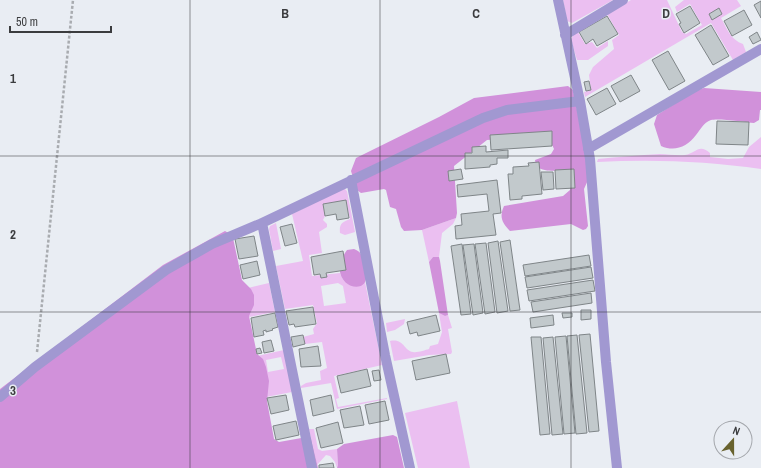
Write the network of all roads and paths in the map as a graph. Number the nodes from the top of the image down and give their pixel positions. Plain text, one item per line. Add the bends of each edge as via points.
1 (73, 0) edge
2 (558, 0) edge
3 (623, 0) edge
4 (565, 35) junction
5 (761, 49) edge
6 (580, 101) junction
7 (588, 149) junction
8 (351, 180) junction
9 (262, 223) junction
10 (35, 367) junction
11 (0, 397) edge
12 (312, 468) edge
13 (410, 468) edge
14 (618, 468) edge

1 - 10 path
2 - 4 street
3 - 4 street
4 - 6 street
5 - 7 street
6 - 7 street
6 - 8 street via 508,110 483,118
7 - 14 street via 606,362
8 - 9 street
8 - 13 street
9 - 10 street via 212,244 166,270
9 - 12 street
10 - 11 street

